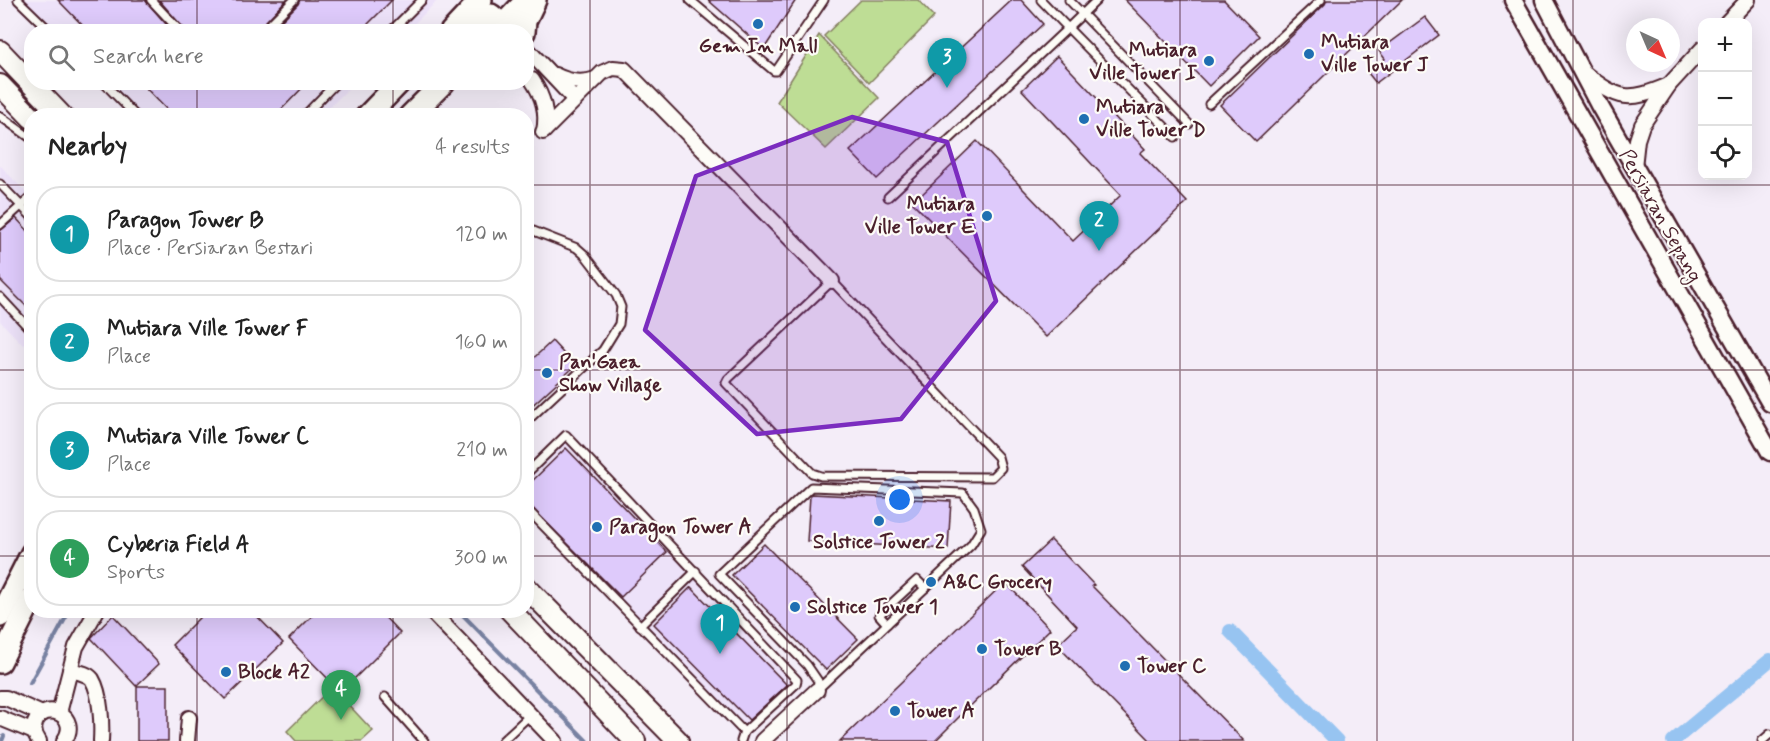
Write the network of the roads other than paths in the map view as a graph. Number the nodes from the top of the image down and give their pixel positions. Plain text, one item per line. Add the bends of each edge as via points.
1 (18, 0) edge
2 (151, 0) edge
3 (294, 0) edge
4 (422, 0) edge
5 (482, 0) edge
6 (527, 0) edge
7 (534, 0) edge
8 (690, 0) edge
9 (824, 0) edge
10 (1041, 0) edge
11 (1069, 0) edge
12 (1097, 0) edge
13 (1321, 0) edge
14 (1513, 0) edge
15 (1544, 0) edge
16 (1748, 0) edge
17 (1082, 14) junction
18 (1731, 18) edge
19 (43, 24) edge
20 (174, 24) edge
21 (270, 24) edge
22 (398, 24) edge
23 (459, 24) edge
24 (476, 24) edge
25 (499, 24) edge
26 (507, 24) edge
27 (525, 24) edge
28 (1068, 28) junction
29 (0, 52) edge
30 (1698, 53) edge
31 (534, 56) edge
32 (1580, 70) junction
33 (548, 71) junction
34 (24, 77) edge
35 (596, 79) junction
36 (534, 83) edge
37 (534, 84) edge
38 (0, 85) edge
39 (1669, 85) junction
40 (37, 90) edge
41 (111, 90) edge
42 (330, 90) edge
43 (392, 90) edge
44 (437, 90) edge
45 (575, 100) junction
46 (1209, 104) dead end
47 (54, 108) edge
48 (128, 108) edge
49 (312, 108) edge
50 (375, 108) edge
51 (418, 108) edge
52 (24, 110) edge
53 (564, 111) junction
54 (0, 116) edge
55 (1189, 124) dead end
56 (24, 133) edge
57 (1175, 137) dead end
58 (1634, 167) junction
59 (0, 184) edge
60 (888, 197) dead end
61 (24, 203) edge
62 (21, 206) junction
63 (24, 209) edge
64 (0, 225) edge
65 (534, 231) edge
66 (832, 281) junction
67 (0, 297) edge
68 (24, 323) edge
69 (1770, 403) edge
70 (534, 415) edge
71 (1770, 452) edge
72 (534, 466) edge
73 (534, 516) edge
74 (24, 569) edge
75 (696, 571) junction
76 (925, 588) junction
77 (534, 595) edge
78 (24, 614) edge
79 (0, 616) edge
80 (94, 618) edge
81 (438, 618) edge
82 (518, 618) edge
83 (887, 624) junction
84 (640, 626) junction
85 (0, 662) edge
86 (70, 670) junction
87 (818, 690) junction
88 (2, 694) edge
89 (384, 697) dead end
90 (768, 712) junction
91 (59, 713) junction
92 (42, 714) junction
93 (530, 715) junction
94 (0, 718) edge
95 (189, 718) dead end
96 (780, 725) junction
97 (744, 732) junction
98 (1770, 734) edge
99 (37, 737) edge
100 (64, 741) edge
101 (100, 741) edge
102 (187, 741) edge
103 (424, 741) edge
104 (502, 741) edge
105 (555, 741) edge
106 (635, 741) edge
107 (678, 741) edge
108 (741, 741) edge
109 (762, 741) edge
110 (1762, 741) edge

1 - 19 lane
2 - 20 lane
3 - 21 lane
4 - 22 lane
5 - 23 main road
6 - 26 main road
7 - 27 main road
8 - 9 lane via 776,71
10 - 28 lane
11 - 17 lane
12 - 17 lane
13 - 46 lane
14 - 71 street, Persiaran Sepang
15 - 32 street, Persiaran Sepang
16 - 18 street
17 - 28 lane
17 - 55 lane
24 - 25 main road via 491,15
28 - 57 lane
28 - 60 lane
29 - 34 main road
30 - 39 street
31 - 33 street
32 - 39 street via 1605,90 1624,96 1641,97
32 - 58 street, Persiaran Sepang
33 - 35 street via 571,82
33 - 45 street
35 - 45 street
35 - 66 street via 613,68 630,74
36 - 53 street
37 - 53 street via 545,108 543,131
38 - 52 main road
39 - 58 street via 1642,125
40 - 47 main road
41 - 48 lane
42 - 49 lane
43 - 50 main road
44 - 51 main road
45 - 53 street
54 - 56 lane
58 - 69 street, Persiaran Sepang
59 - 62 lane
61 - 62 lane
62 - 63 lane
62 - 64 lane
65 - 70 lane via 585,255 621,307 619,324 603,350
66 - 66 lane via 998,457 1001,468 992,477 812,473 726,383
67 - 68 lane
72 - 75 lane via 566,435
73 - 84 lane
74 - 79 main road
75 - 84 lane
75 - 90 lane via 797,680
76 - 83 lane
76 - 83 lane via 917,580 879,615
76 - 87 lane via 971,545 981,529 974,508 963,493 811,487 719,574 807,665 818,681
77 - 107 main road
78 - 85 main road
80 - 86 street via 76,646
81 - 93 street
82 - 106 main road
83 - 87 lane
84 - 97 lane
86 - 91 street
86 - 101 street via 86,674 93,681 100,710
87 - 96 street
88 - 92 street
89 - 103 lane
90 - 96 lane
90 - 97 lane
91 - 92 street
91 - 100 street via 68,723
92 - 99 street via 36,722
93 - 104 lane
93 - 105 street
94 - 99 street
95 - 102 street
96 - 109 street
97 - 108 lane
98 - 110 lane

